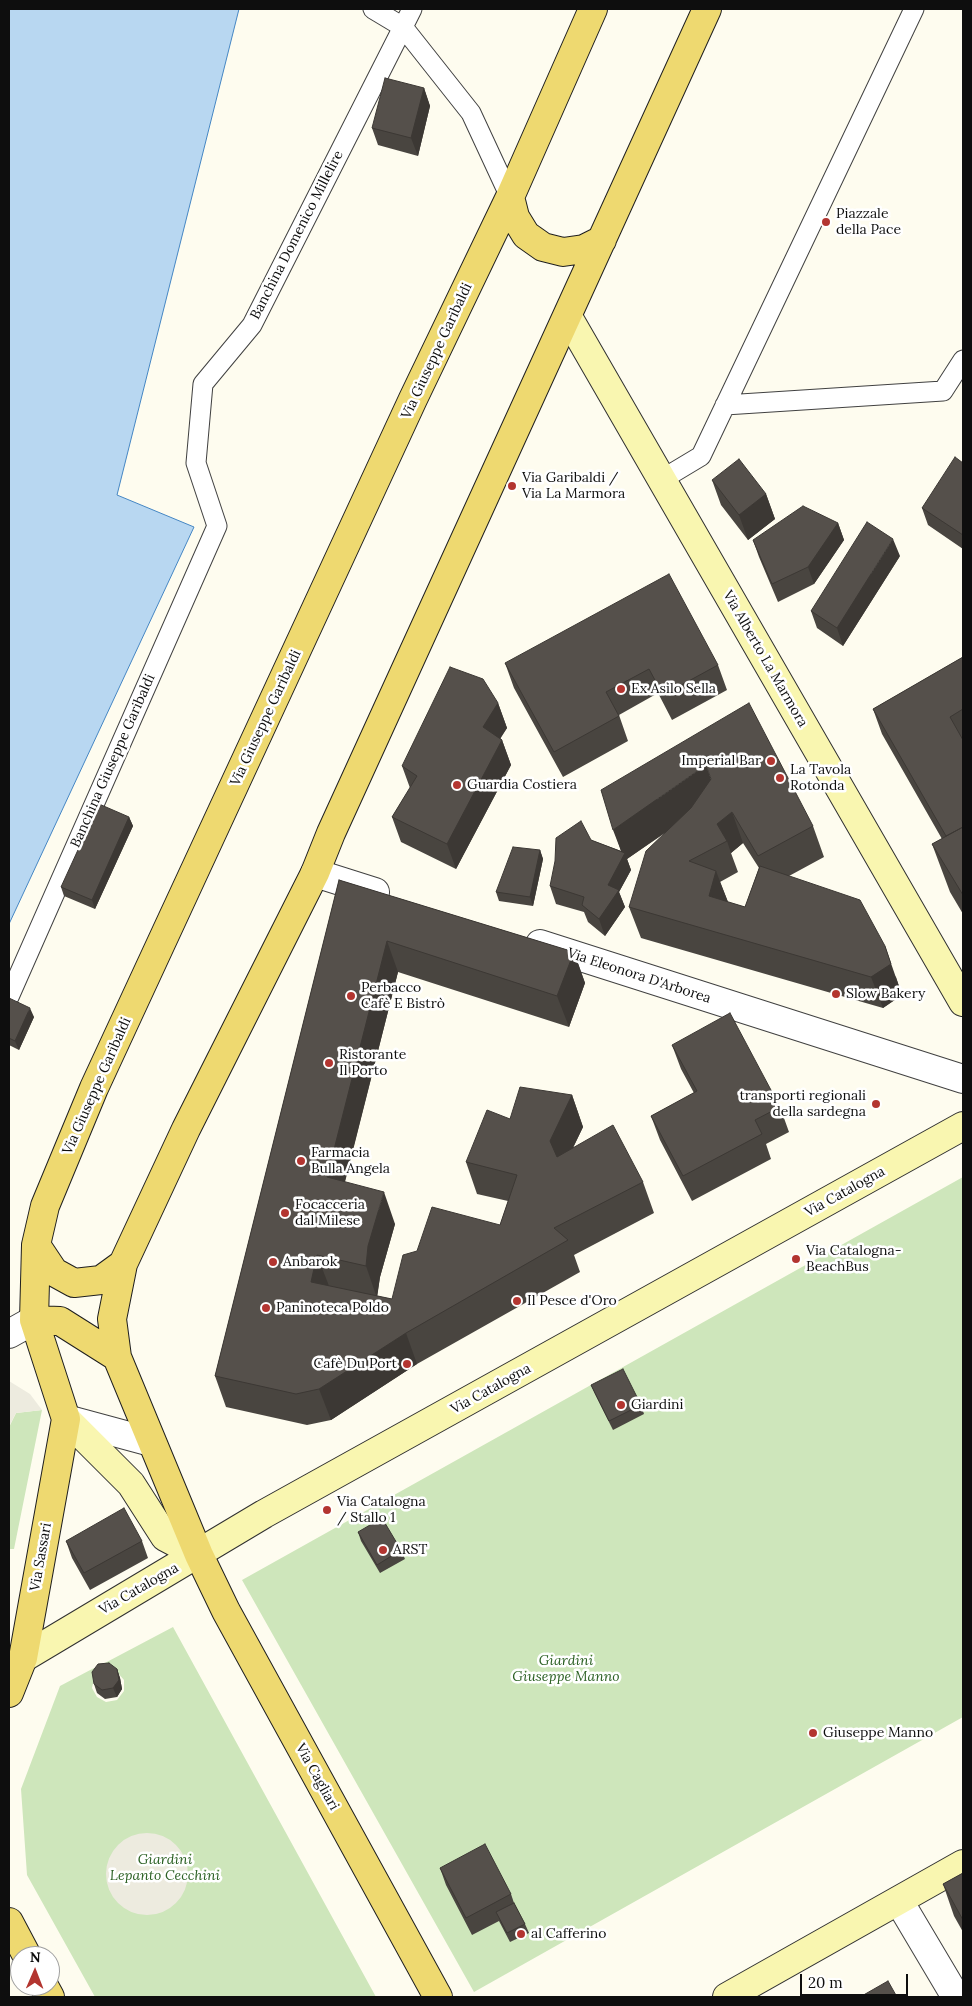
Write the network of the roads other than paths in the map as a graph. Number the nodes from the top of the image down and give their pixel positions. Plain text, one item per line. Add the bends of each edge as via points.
1 (373, 9) edge
2 (412, 9) edge
3 (593, 9) edge
4 (708, 9) edge
5 (914, 9) edge
6 (403, 27) junction
7 (510, 197) junction
8 (602, 240) junction
9 (568, 317) junction
10 (963, 360) edge
11 (725, 405) junction
12 (661, 480) junction
13 (217, 526) joint
14 (314, 873) junction
15 (399, 900) edge
16 (512, 936) edge
17 (9, 997) edge
18 (963, 1002) edge
19 (963, 1079) edge
20 (963, 1126) edge
21 (36, 1245) junction
22 (123, 1264) junction
23 (34, 1320) junction
24 (9, 1334) edge
25 (117, 1357) junction
26 (66, 1420) junction
27 (151, 1442) junction
28 (199, 1555) junction
29 (23, 1658) junction
30 (9, 1693) edge
31 (963, 1864) edge
32 (899, 1900) junction
33 (9, 1922) edge
34 (22, 1946) edge
35 (438, 1997) edge
36 (727, 1997) edge
37 (956, 1997) edge

1 - 6 lane
2 - 6 lane, Banchina Domenico Millelire
3 - 7 main road, Via Giuseppe Garibaldi
4 - 8 main road
5 - 11 lane
6 - 7 lane via 472,113
6 - 13 lane, Banchina Domenico Millelire via 252,325 202,384 196,463
7 - 8 main road via 514,217 526,235 543,247 563,252 584,249
7 - 21 main road, Via Giuseppe Garibaldi via 94,1088 45,1206
8 - 9 main road
9 - 12 main road, Via Alberto La Marmora
9 - 14 main road
10 - 11 lane via 944,391
11 - 12 lane via 701,456
12 - 18 main road, Via Alberto La Marmora
13 - 17 lane, Banchina Giuseppe Garibaldi
14 - 15 street
14 - 22 main road via 186,1129
16 - 19 street, Via Eleonora D'Arborea
20 - 28 main road, Via Catalogna via 264,1514
21 - 22 main road via 54,1272 74,1283 101,1280
21 - 23 main road, Via Giuseppe Garibaldi
22 - 25 main road via 112,1319
23 - 24 street
23 - 25 main road via 60,1321
23 - 26 main road, Via Giuseppe Garibaldi
25 - 27 main road
26 - 27 street
26 - 28 main road, Via Giuseppe Garibaldi via 131,1484 165,1537
26 - 29 main road, Via Sassari
27 - 28 main road
28 - 29 main road, Via Catalogna
28 - 35 main road, Via Cagliari via 226,1611
29 - 30 main road, Via Sassari
31 - 32 main road
32 - 36 main road
32 - 37 street
33 - 34 main road

